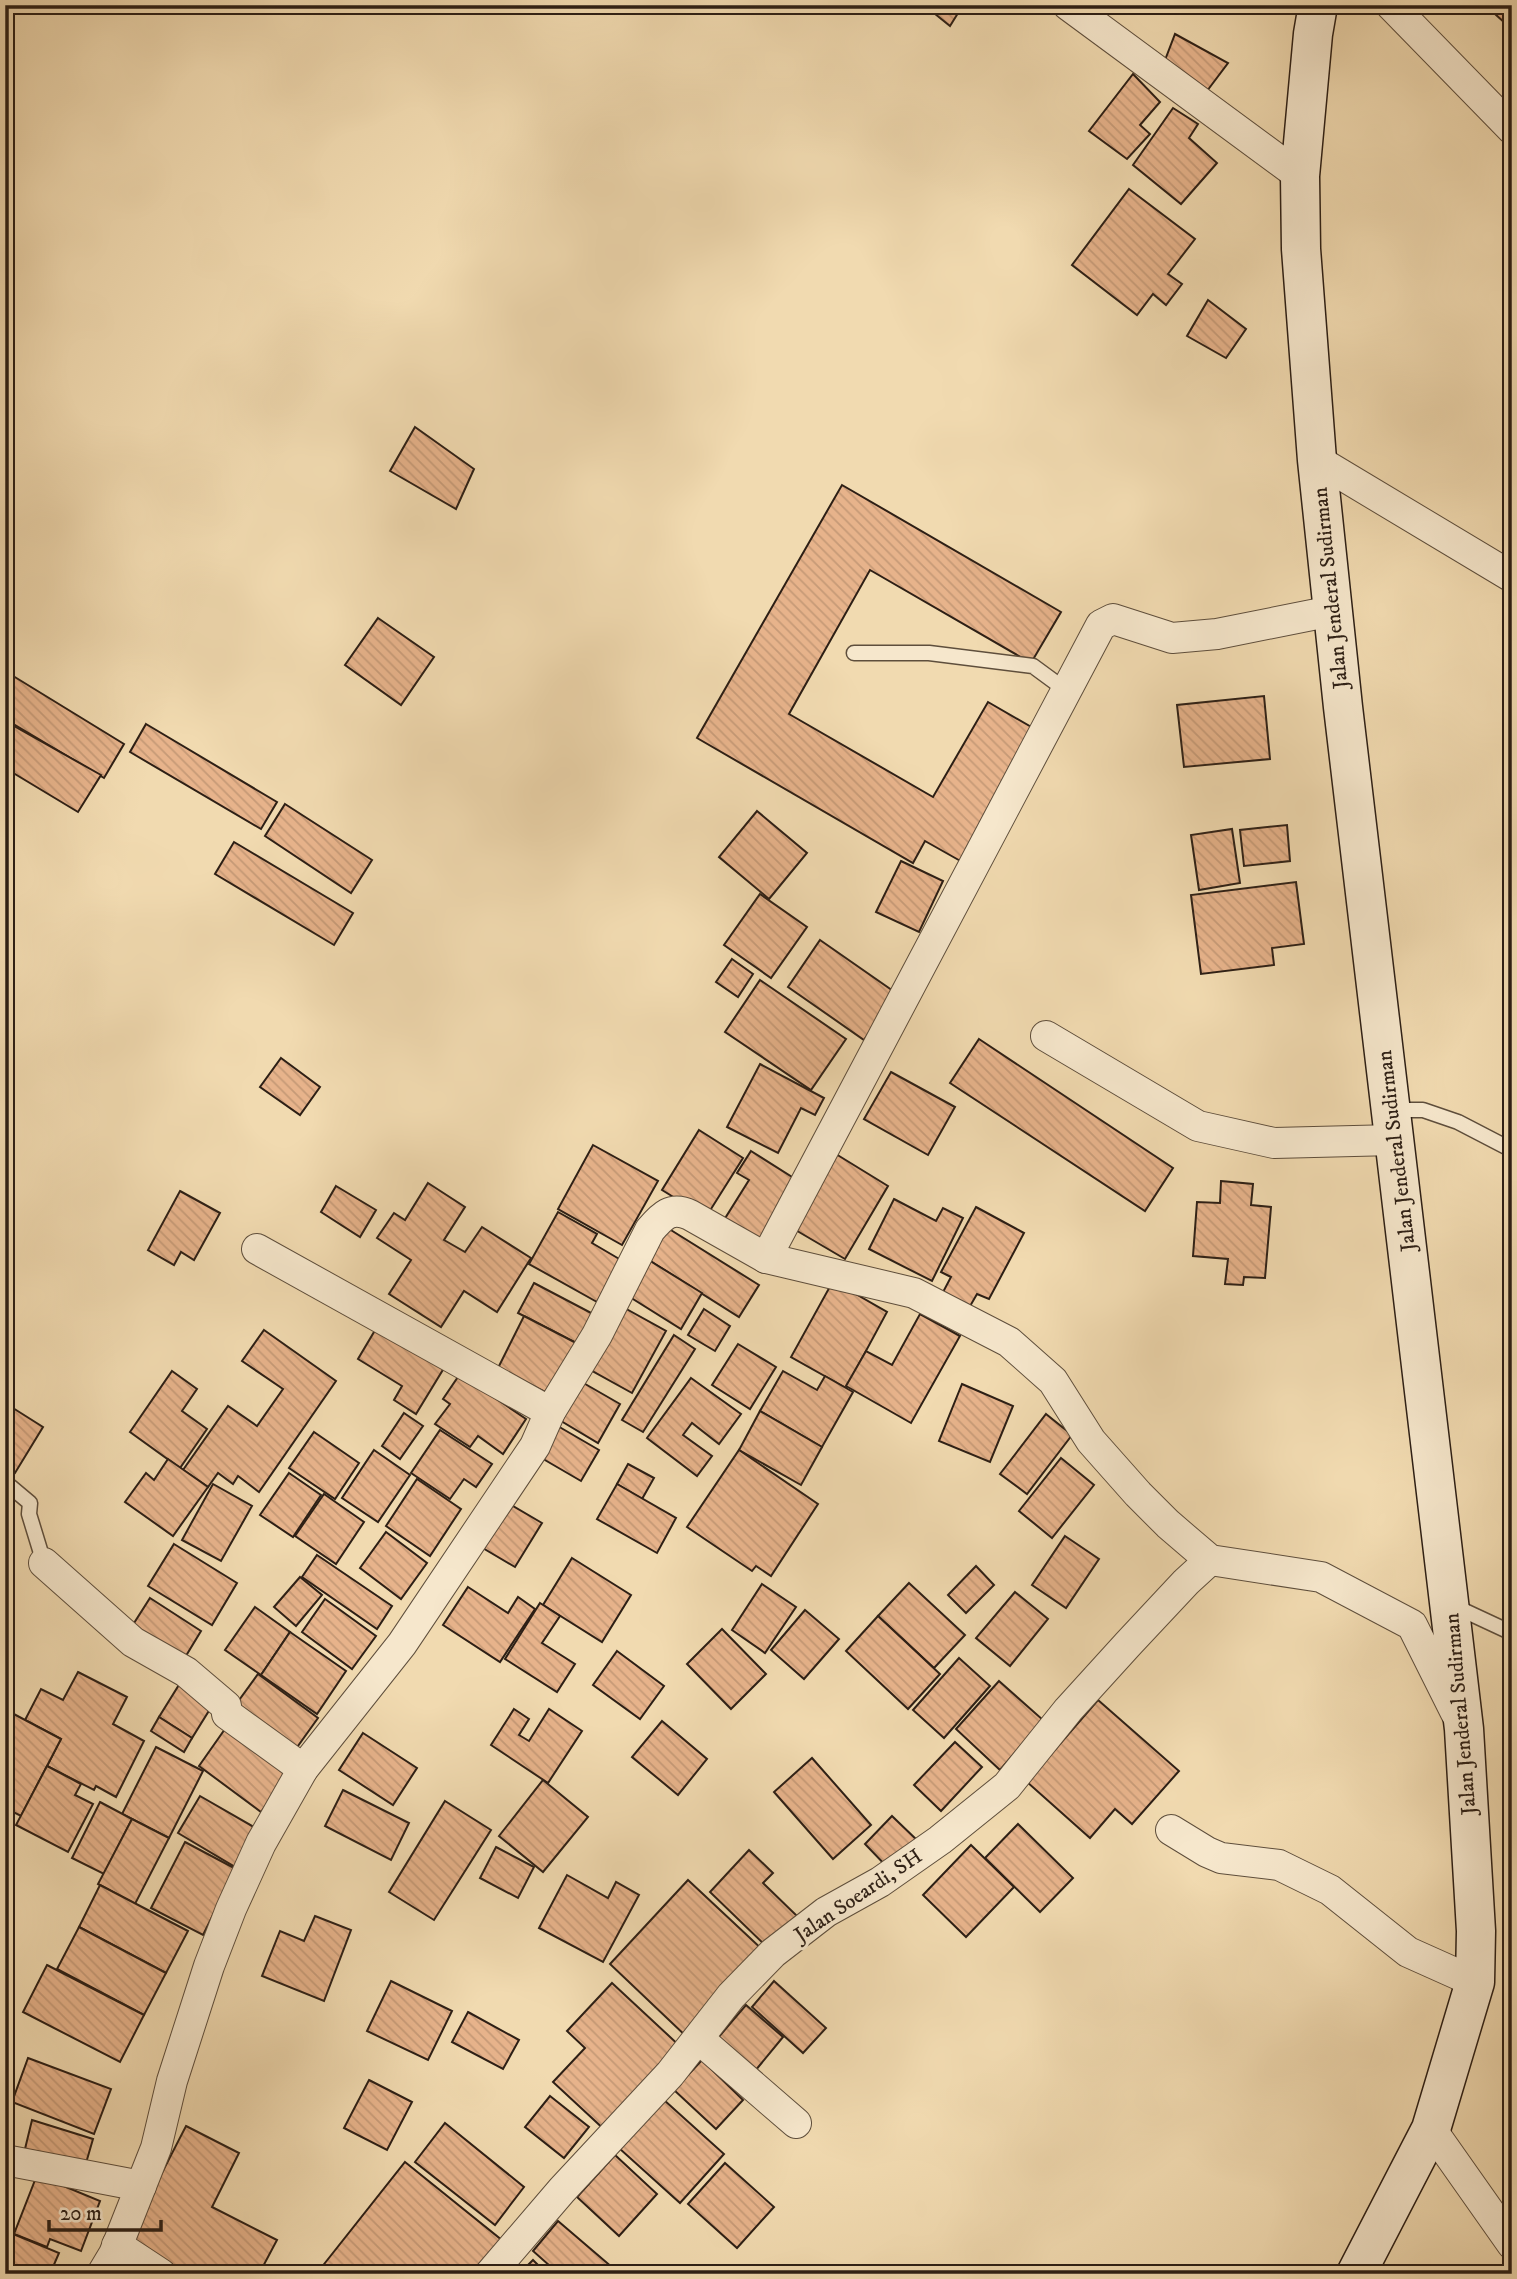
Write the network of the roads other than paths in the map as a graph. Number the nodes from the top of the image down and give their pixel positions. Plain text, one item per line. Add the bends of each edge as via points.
1 (1068, 5) edge
2 (1318, 5) edge
3 (1391, 5) edge
4 (1512, 129) edge
5 (1300, 176) junction
6 (1317, 460) junction
7 (1512, 577) edge
8 (1332, 611) junction
9 (854, 653) dead end
10 (1067, 691) junction
11 (1046, 1037) dead end
12 (1393, 1125) junction
13 (1512, 1150) edge
14 (257, 1249) dead end
15 (766, 1258) junction
16 (550, 1412) junction
17 (5, 1482) edge
18 (1210, 1560) junction
19 (44, 1563) joint
20 (1449, 1604) junction
21 (1512, 1633) edge
22 (1464, 1729) junction
23 (303, 1769) junction
24 (1171, 1830) dead end
25 (1475, 1982) junction
26 (699, 2039) junction
27 (796, 2123) dead end
28 (1431, 2129) junction
29 (5, 2160) edge
30 (141, 2186) junction
31 (1512, 2244) edge
32 (117, 2245) junction
33 (102, 2274) edge
34 (161, 2274) edge
35 (490, 2274) edge
36 (1356, 2274) edge

1 - 5 street
2 - 5 main road, Jalan Jenderal Sudirman
3 - 4 street
5 - 6 main road, Jalan Jenderal Sudirman
6 - 7 street
6 - 8 main road, Jalan Jenderal Sudirman
8 - 10 street via 1217,634 1172,638 1113,619 1101,625
8 - 12 main road, Jalan Jenderal Sudirman
9 - 10 lane via 929,653 1033,666
10 - 15 street
11 - 12 street via 1198,1126 1274,1143
12 - 13 lane via 1423,1110
12 - 20 main road, Jalan Jenderal Sudirman
14 - 16 street
15 - 16 street via 681,1211 661,1217
15 - 18 street via 914,1293 1009,1342 1053,1381 1091,1441 1138,1494
16 - 23 street via 535,1446 402,1644
17 - 19 lane via 30,1503
18 - 22 street via 1321,1577 1412,1625
18 - 26 street, Jalan Soeardi, SH via 1068,1710 1007,1786 940,1840 826,1912 773,1953 731,1996
19 - 23 street via 133,1642 186,1672 226,1706 227,1714
20 - 21 lane
20 - 22 main road, Jalan Jenderal Sudirman
22 - 25 main road, Jalan Jenderal Sudirman
23 - 30 street via 261,1843 231,1909
24 - 25 street via 1221,1858 1279,1865 1310,1880 1408,1952
25 - 28 main road, Jalan Jenderal Sudirman
26 - 27 street
26 - 35 street, Jalan Soeardi, SH
28 - 31 street
28 - 36 main road, Jalan Jenderal Sudirman
29 - 30 street
30 - 32 street
32 - 33 street
32 - 34 street

